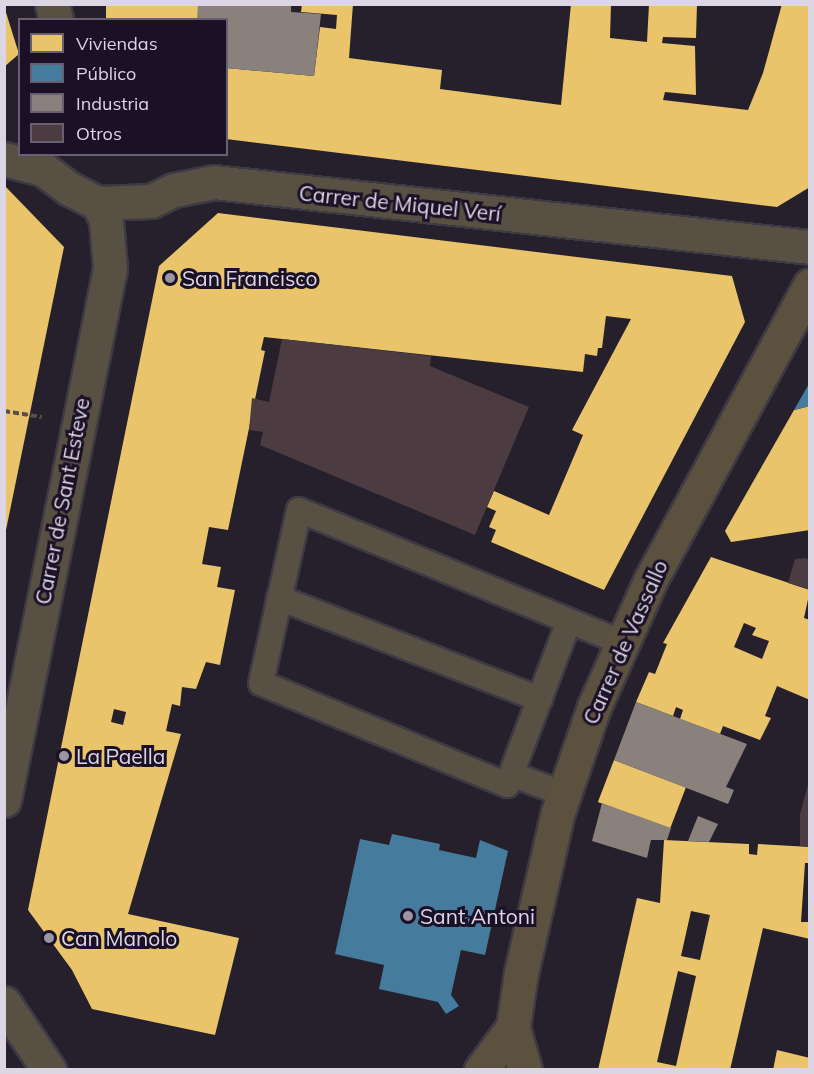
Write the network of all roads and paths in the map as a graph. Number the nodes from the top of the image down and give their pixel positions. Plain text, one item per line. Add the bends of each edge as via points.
1 (4, 159) edge
2 (39, 161) edge
3 (98, 203) junction
4 (810, 247) edge
5 (810, 285) edge
6 (4, 411) edge
7 (29, 415) dead end
8 (279, 598) junction
9 (569, 621) junction
10 (621, 642) junction
11 (540, 699) junction
12 (511, 774) junction
13 (564, 794) junction
14 (4, 800) edge
15 (4, 1003) edge
16 (513, 1027) junction
17 (49, 1070) edge
18 (481, 1070) edge
19 (525, 1070) edge

1 - 2 street, Carrer de Miquel Verí
2 - 3 street, Carrer de Miquel Verí via 68,188
3 - 4 street, Carrer de Miquel Verí via 151,201 174,190 214,182
3 - 14 street, Carrer de Sant Esteve via 106,220 110,268
5 - 10 street, Carrer de Vassallo
6 - 7 path
8 - 9 lane via 299,510
8 - 11 lane
8 - 12 lane via 261,683 507,785
9 - 10 lane
9 - 11 lane
10 - 13 street, Carrer de Vassallo
11 - 12 lane
12 - 13 lane
13 - 16 street, Carrer de Vassallo via 536,900
15 - 17 street
16 - 18 street
16 - 19 street

